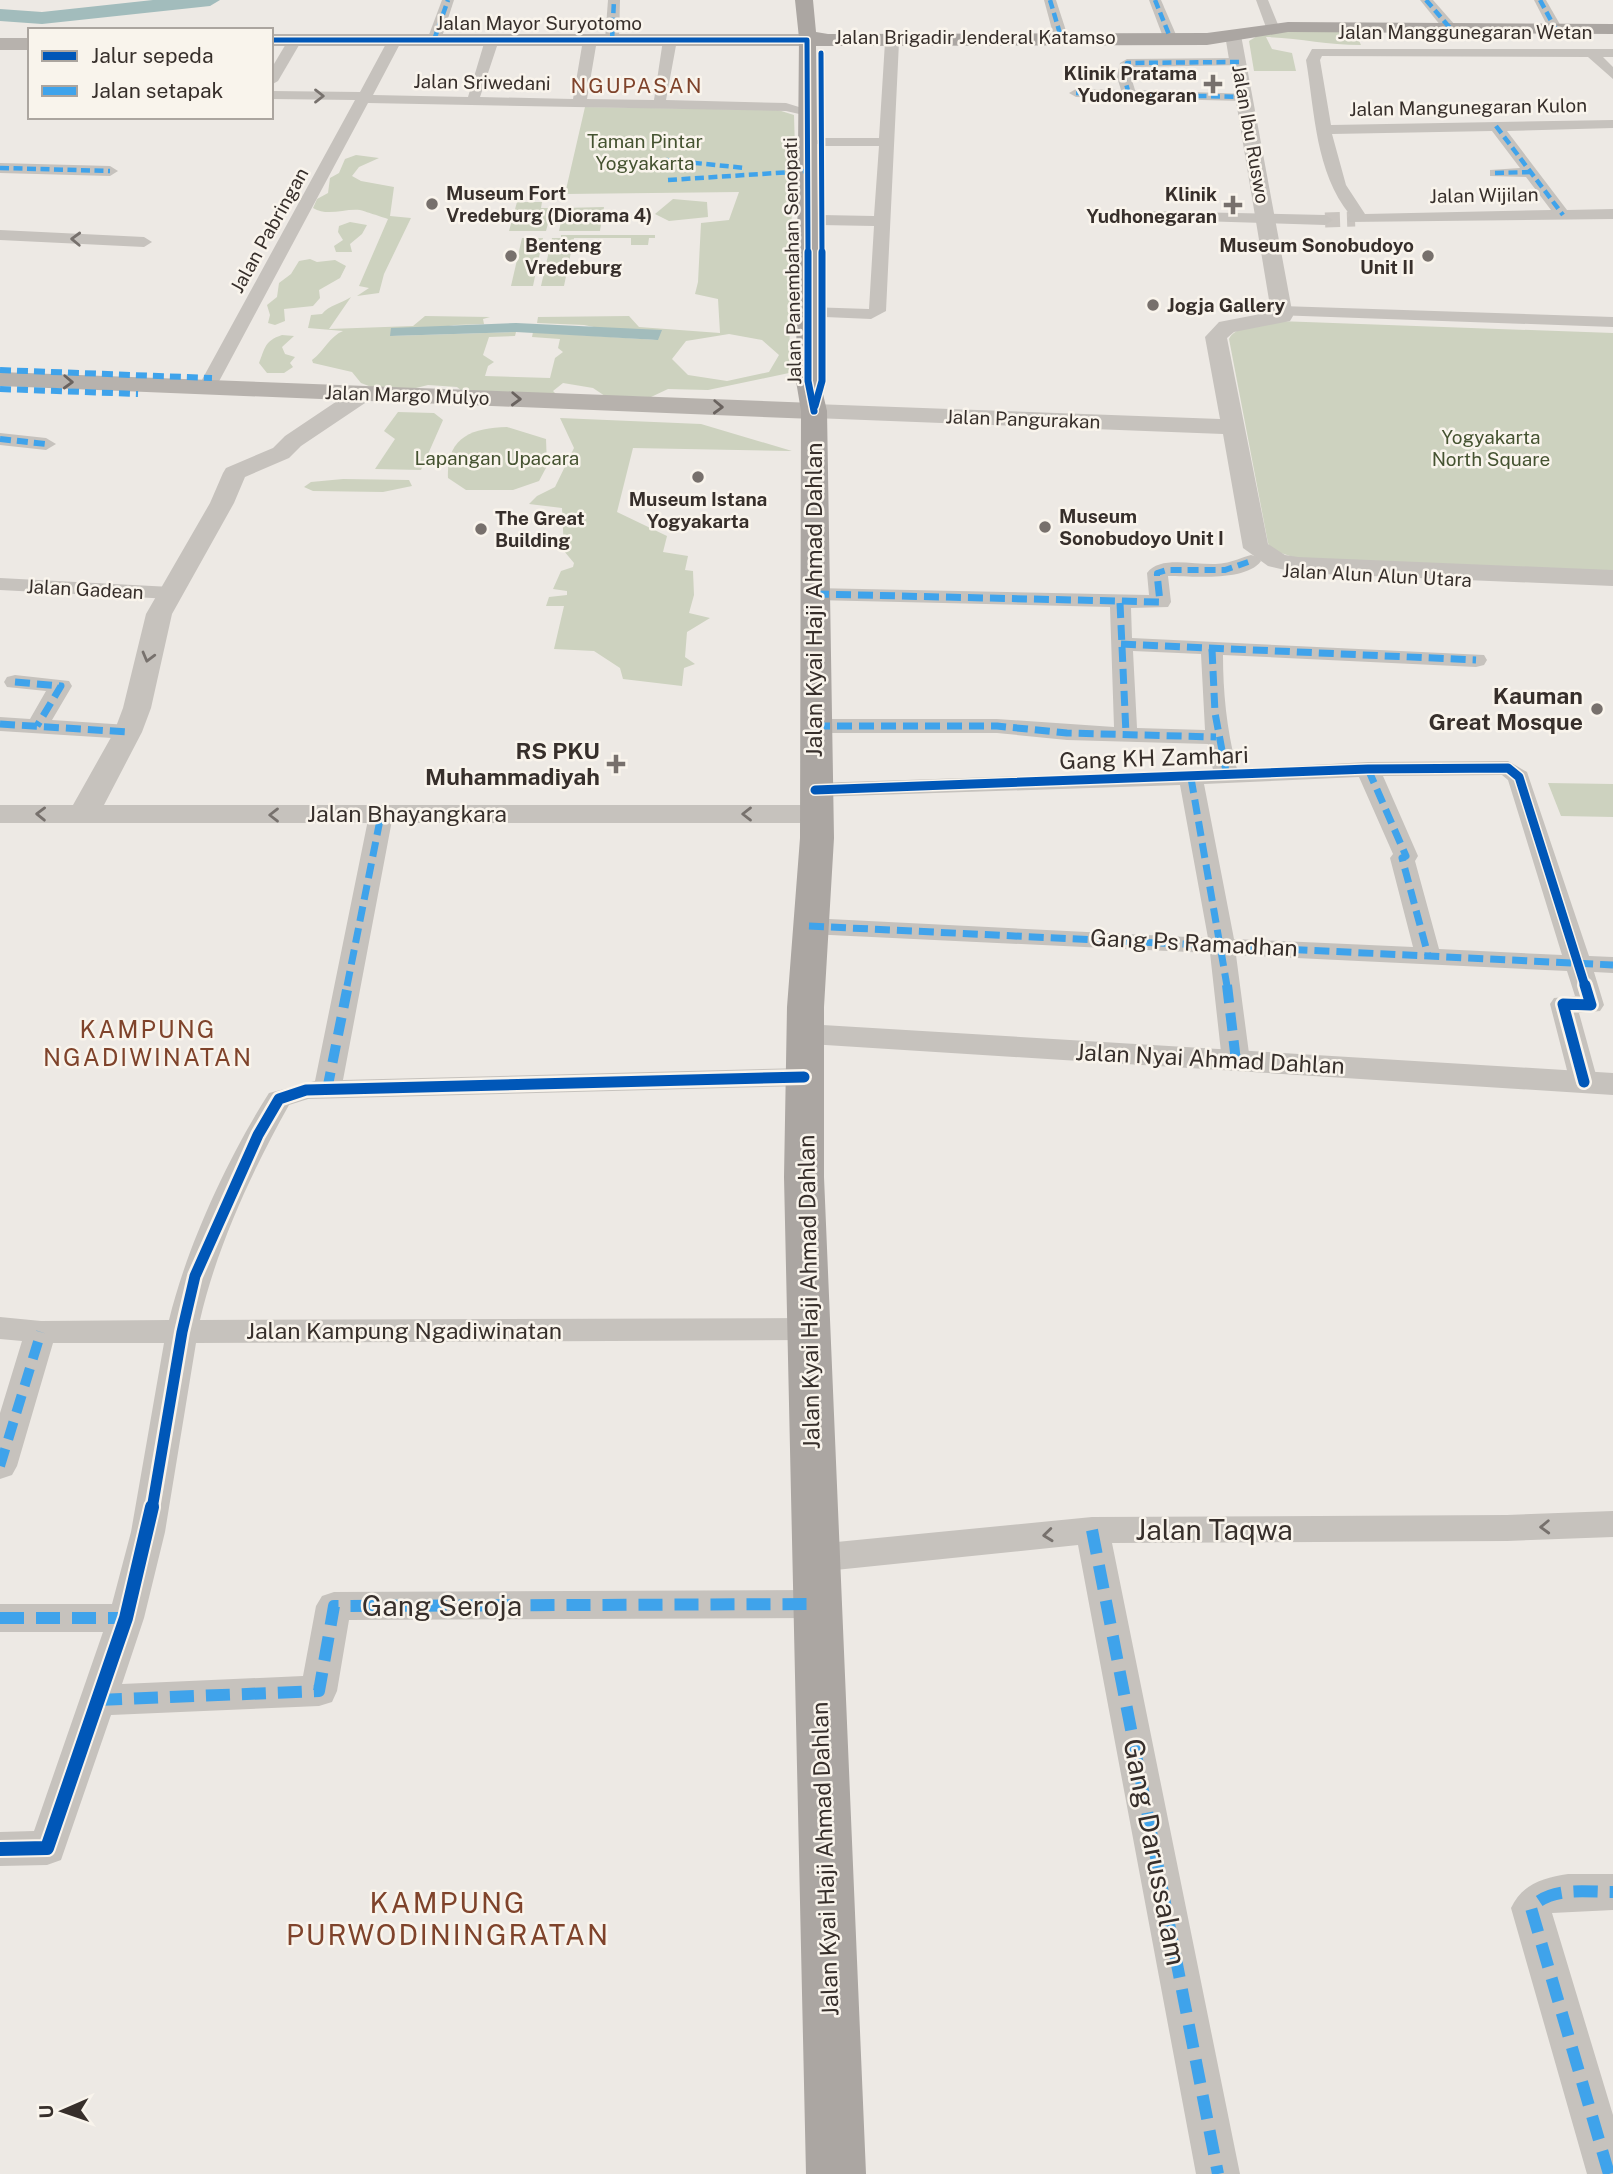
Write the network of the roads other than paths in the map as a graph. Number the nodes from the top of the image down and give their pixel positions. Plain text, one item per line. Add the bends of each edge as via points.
1 (448, 0) edge
2 (614, 0) edge
3 (804, 0) edge
4 (1050, 0) edge
5 (1155, 0) edge
6 (1262, 0) edge
7 (1426, 0) edge
8 (1540, 0) edge
9 (1272, 27) junction
10 (1450, 28) junction
11 (1555, 28) junction
12 (1613, 29) edge
13 (1233, 35) junction
14 (1060, 37) junction
15 (1179, 38) junction
16 (273, 40) edge
17 (295, 40) junction
18 (395, 40) junction
19 (434, 40) junction
20 (492, 40) junction
21 (590, 40) junction
22 (612, 40) junction
23 (670, 40) junction
24 (815, 42) junction
25 (892, 42) junction
26 (0, 44) edge
27 (28, 44) edge
28 (1591, 52) junction
29 (1613, 52) edge
30 (1239, 62) junction
31 (1613, 75) edge
32 (273, 78) edge
33 (1076, 93) dead end
34 (1129, 94) junction
35 (273, 95) edge
36 (474, 95) junction
37 (367, 96) junction
38 (1244, 97) junction
39 (493, 99) junction
40 (660, 99) junction
41 (579, 100) junction
42 (786, 104) junction
43 (808, 104) junction
44 (1613, 124) edge
45 (1496, 126) junction
46 (1324, 130) junction
47 (821, 142) junction
48 (886, 142) junction
49 (0, 168) edge
50 (110, 171) dead end
51 (1531, 172) junction
52 (1495, 173) dead end
53 (1613, 214) edge
54 (1563, 215) junction
55 (1139, 216) dead end
56 (1265, 219) junction
57 (821, 220) junction
58 (1325, 220) tunnel mouth
59 (881, 221) junction
60 (0, 235) edge
61 (144, 242) dead end
62 (815, 312) junction
63 (1281, 313) junction
64 (1479, 320) junction
65 (1613, 323) edge
66 (1613, 328) edge
67 (0, 379) edge
68 (207, 387) junction
69 (314, 392) junction
70 (363, 394) junction
71 (814, 411) junction
72 (1225, 427) junction
73 (0, 439) edge
74 (293, 441) junction
75 (46, 444) dead end
76 (1235, 484) junction
77 (1251, 561) junction
78 (1436, 575) junction
79 (1613, 578) edge
80 (0, 584) edge
81 (1613, 586) edge
82 (171, 593) junction
83 (814, 594) junction
84 (1120, 603) junction
85 (1121, 644) junction
86 (1212, 649) junction
87 (1476, 660) dead end
88 (15, 682) dead end
89 (0, 724) edge
90 (37, 726) junction
91 (815, 726) junction
92 (128, 732) junction
93 (1125, 734) junction
94 (1216, 737) junction
95 (1368, 769) junction
96 (1227, 777) junction
97 (1191, 778) junction
98 (815, 802) junction
99 (0, 814) edge
100 (83, 815) junction
101 (381, 815) junction
102 (810, 926) junction
103 (1222, 944) junction
104 (1428, 955) junction
105 (1579, 962) junction
106 (1613, 965) edge
107 (805, 1056) junction
108 (1236, 1061) junction
109 (1599, 1083) edge
110 (327, 1090) junction
111 (0, 1328) edge
112 (807, 1329) junction
113 (41, 1332) junction
114 (181, 1332) junction
115 (0, 1466) edge
116 (1613, 1524) edge
117 (1092, 1531) junction
118 (816, 1558) junction
119 (816, 1604) junction
120 (0, 1618) edge
121 (126, 1618) junction
122 (98, 1700) junction
123 (0, 1849) edge
124 (1613, 1892) edge
125 (836, 2174) edge
126 (1218, 2174) edge
127 (1609, 2174) edge

1 - 19 street
2 - 22 street
3 - 24 main road, Jalan Panembahan Senopati
4 - 14 street
5 - 15 street
6 - 9 street
7 - 10 street
8 - 11 street
9 - 10 main road, Jalan Brigadir Jenderal Katamso
9 - 13 main road, Jalan Brigadir Jenderal Katamso
10 - 11 main road, Jalan Brigadir Jenderal Katamso
11 - 12 main road, Jalan Brigadir Jenderal Katamso
13 - 15 main road, Jalan Brigadir Jenderal Katamso
13 - 30 street, Jalan Ibu Ruswo
14 - 15 main road, Jalan Brigadir Jenderal Katamso
14 - 24 main road, Jalan Brigadir Jenderal Katamso
15 - 25 main road, Jalan Brigadir Jenderal Katamso
16 - 17 main road, Jalan Mayor Suryotomo
17 - 18 main road, Jalan Mayor Suryotomo
17 - 32 street
18 - 19 main road, Jalan Mayor Suryotomo
18 - 37 street, Jalan Pabringan
19 - 20 main road, Jalan Mayor Suryotomo
20 - 21 main road, Jalan Mayor Suryotomo
20 - 36 street
21 - 22 main road, Jalan Mayor Suryotomo
21 - 41 street
22 - 23 main road, Jalan Mayor Suryotomo
23 - 24 main road, Jalan Mayor Suryotomo
23 - 40 street
24 - 25 main road, Jalan Brigadir Jenderal Katamso
24 - 43 main road, Jalan Panembahan Senopati
24 - 47 main road, Jalan Panembahan Senopati
25 - 48 street
26 - 27 main road
28 - 29 street, Jalan Manggunegaran Wetan
28 - 31 street
28 - 46 street, Jalan Manggunegaran Wetan via 1317,52 1313,60
30 - 34 street via 1126,63
30 - 38 street, Jalan Ibu Ruswo
33 - 34 street
34 - 38 street
35 -> 37 street, Jalan Sriwedani
36 - 37 street, Jalan Sriwedani
36 - 39 street, Jalan Sriwedani
37 - 39 street, Jalan Sriwedani
37 - 68 street, Jalan Pabringan
38 - 56 street, Jalan Ibu Ruswo
39 - 41 street, Jalan Sriwedani
40 - 41 street, Jalan Sriwedani
40 - 42 street, Jalan Sriwedani
41 - 42 street, Jalan Sriwedani
42 - 43 street, Jalan Sriwedani
43 - 62 main road, Jalan Panembahan Senopati
44 - 45 street, Jalan Mangunegaran Kulon
45 - 46 street, Jalan Mangunegaran Kulon
45 - 51 street
46 - 54 street, Jalan Wijilan via 1342,197 1358,219
47 - 48 street
47 - 57 main road, Jalan Panembahan Senopati
48 - 59 street
49 - 50 street
51 - 52 street
51 - 54 street
53 - 54 street, Jalan Wijilan
55 - 56 street
56 - 58 street
56 - 63 street, Jalan Ibu Ruswo
57 - 59 street
57 - 62 main road, Jalan Panembahan Senopati
59 - 62 street via 877,311
61 -> 60 street
62 - 71 main road, Jalan Panembahan Senopati via 808,381
63 - 64 street, Jalan Alun Alun Utara
63 - 72 street, Jalan Alun Alun Utara via 1241,315 1205,329 1200,337 1215,375
64 - 65 street, Jalan Alun Alun Utara
64 - 66 street, Jalan Alun Alun Utara
67 -> 68 main road, Jalan Margo Mulyo
68 - 69 main road, Jalan Margo Mulyo
69 - 70 main road, Jalan Margo Mulyo
69 - 74 street
70 -> 71 main road, Jalan Margo Mulyo
70 - 74 street
71 - 72 street, Jalan Pangurakan
71 - 83 main road, Jalan Kyai Haji Ahmad Dahlan
72 - 76 street, Jalan Alun Alun Utara
73 - 75 street
74 - 82 street via 281,453 235,473
76 - 77 street, Jalan Alun Alun Utara via 1237,544
76 - 78 street, Jalan Alun Alun Utara via 1254,545 1270,558 1298,565
77 - 78 street, Jalan Alun Alun Utara via 1299,574
77 - 84 street via 1225,570 1157,573 1160,602
78 - 79 street, Jalan Alun Alun Utara
78 - 81 street, Jalan Alun Alun Utara
80 - 82 street, Jalan Gadean
82 -> 92 street via 159,614
83 - 84 street
83 - 91 main road, Jalan Kyai Haji Ahmad Dahlan
84 - 85 street
85 - 86 street
85 - 93 street
86 - 87 street
86 - 94 street
88 - 90 street via 61,686
89 - 90 street
90 - 92 street
91 - 93 street via 996,726
91 - 98 main road, Jalan Kyai Haji Ahmad Dahlan
92 - 100 street
93 - 94 street
94 - 96 street
95 - 96 street, Gang KH Zamhari
95 - 104 street via 1406,856 1402,858
95 - 105 street, Gang KH Zamhari via 1495,766 1508,768 1518,777
96 - 97 street, Gang KH Zamhari
97 - 98 street, Gang KH Zamhari
97 - 103 street
98 -> 101 street, Jalan Bhayangkara
98 - 102 main road, Jalan Kyai Haji Ahmad Dahlan
100 -> 99 street, Jalan Bhayangkara
101 -> 100 street, Jalan Bhayangkara
101 - 110 street
102 - 103 street, Gang Ps Ramadhan
102 - 107 main road, Jalan Kyai Haji Ahmad Dahlan
103 - 104 street, Gang Ps Ramadhan
103 - 108 street
104 - 105 street, Gang Ps Ramadhan
105 - 106 street, Gang Ps Ramadhan
105 - 109 street via 1591,1005 1563,1004
107 - 108 street, Jalan Nyai Ahmad Dahlan
107 - 110 street
107 - 112 main road, Jalan Kyai Haji Ahmad Dahlan
108 - 109 street, Jalan Nyai Ahmad Dahlan
110 - 114 street via 286,1094 272,1109 204,1251
111 - 113 street, Jalan Kampung Ngadiwinatan
112 - 114 street, Jalan Kampung Ngadiwinatan
112 - 118 main road, Jalan Kyai Haji Ahmad Dahlan
113 - 114 street, Jalan Kampung Ngadiwinatan
113 - 115 street
114 - 121 street via 148,1532
116 -> 117 street, Jalan Taqwa
117 -> 118 street, Jalan Taqwa
117 - 126 street, Gang Darussalam
118 - 119 main road, Jalan Kyai Haji Ahmad Dahlan
119 - 122 street, Gang Seroja via 334,1606 319,1691
119 - 125 main road, Jalan Kyai Haji Ahmad Dahlan
120 - 121 street
121 - 122 street
122 - 123 street via 47,1847
124 - 127 street via 1546,1895 1531,1908

